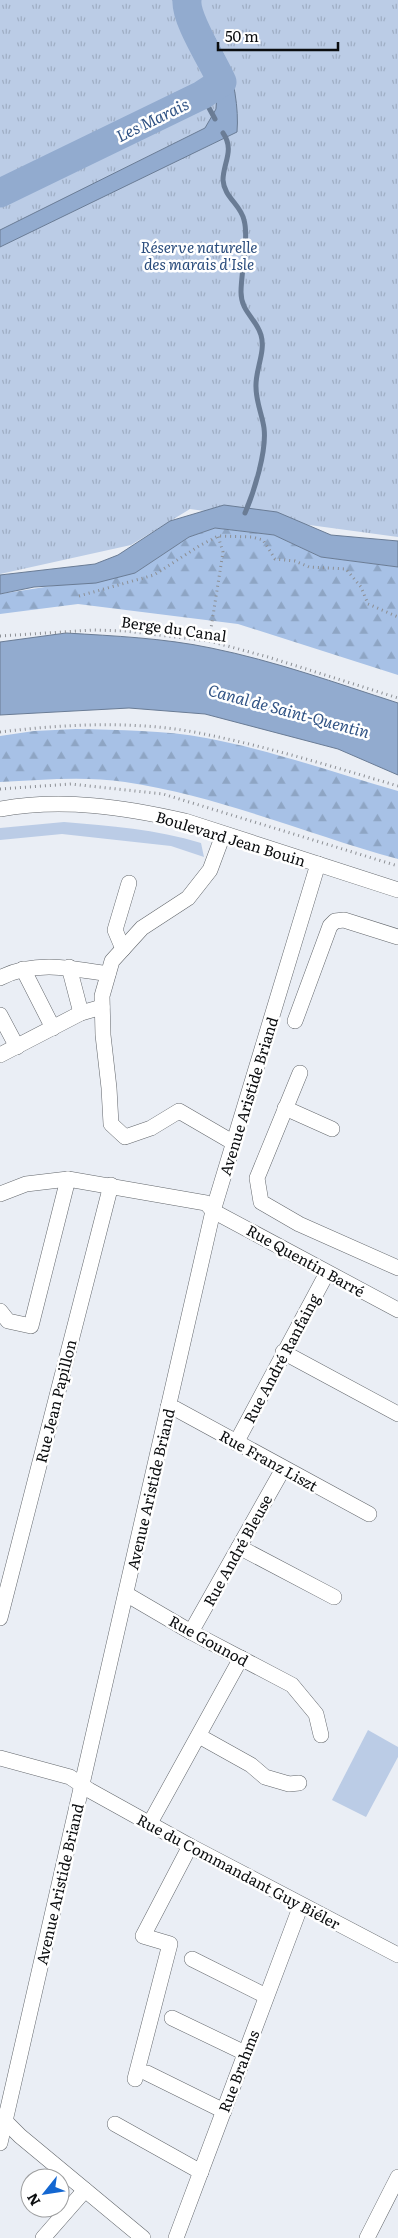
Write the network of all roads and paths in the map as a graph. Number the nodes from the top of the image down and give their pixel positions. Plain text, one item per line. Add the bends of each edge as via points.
1 (218, 536) junction
2 (78, 596) dead end
3 (398, 617) edge
4 (0, 636) edge
5 (210, 641) junction
6 (398, 698) edge
7 (0, 732) edge
8 (398, 786) edge
9 (0, 809) edge
10 (223, 835) junction
11 (318, 864) junction
12 (129, 883) dead end
13 (398, 890) edge
14 (398, 936) edge
15 (123, 949) junction
16 (69, 967) junction
17 (23, 969) junction
18 (108, 974) junction
19 (0, 978) edge
20 (102, 1007) junction
21 (82, 1013) junction
22 (0, 1015) edge
23 (295, 1021) dead end
24 (53, 1028) junction
25 (17, 1047) junction
26 (0, 1055) edge
27 (300, 1073) dead end
28 (284, 1108) junction
29 (332, 1128) dead end
30 (234, 1143) junction
31 (68, 1179) junction
32 (111, 1185) junction
33 (0, 1194) edge
34 (213, 1212) junction
35 (398, 1268) edge
36 (327, 1273) junction
37 (398, 1310) edge
38 (0, 1311) edge
39 (283, 1352) junction
40 (168, 1407) junction
41 (398, 1414) edge
42 (236, 1443) junction
43 (283, 1468) junction
44 (368, 1514) dead end
45 (239, 1547) junction
46 (126, 1594) junction
47 (334, 1597) dead end
48 (0, 1618) edge
49 (191, 1632) junction
50 (241, 1658) junction
51 (321, 1735) dead end
52 (199, 1736) junction
53 (0, 1758) edge
54 (299, 1783) dead end
55 (81, 1784) junction
56 (150, 1824) junction
57 (190, 1846) junction
58 (301, 1905) junction
59 (398, 1955) edge
60 (192, 1959) dead end
61 (266, 1996) junction
62 (172, 2018) dead end
63 (245, 2053) junction
64 (224, 2111) junction
65 (2, 2118) edge
66 (115, 2124) dead end
67 (0, 2143) edge
68 (201, 2172) junction
69 (398, 2177) edge
70 (84, 2190) junction
71 (43, 2238) edge
72 (143, 2238) edge
73 (176, 2238) edge
74 (367, 2238) edge

1 - 2 path via 154,575
1 - 3 path via 252,536 263,540 275,559 295,561 309,567 346,569 361,587 368,604
1 - 5 path via 223,552
4 - 5 path, Berge du Canal via 93,630
5 - 6 path, Berge du Canal
7 - 8 path via 57,726 172,729 276,751
9 - 10 street, Boulevard Jean Bouin via 64,804 110,806 186,821
10 - 11 street, Boulevard Jean Bouin
10 - 15 street via 210,870 188,898 142,928
11 - 13 street, Boulevard Jean Bouin
11 - 30 street, Avenue Aristide Briand
12 - 15 street via 115,930
14 - 23 street via 344,920 336,921 330,926
15 - 18 street via 112,961
16 - 17 street
16 - 18 street
16 - 21 street
17 - 19 street
17 - 24 street
18 - 20 street
20 - 21 street
20 - 30 street via 111,1124 124,1137 151,1128 179,1111
21 - 24 street
22 - 25 street
24 - 25 street
25 - 26 street
27 - 28 street
28 - 29 street
28 - 35 street via 257,1178 261,1202 298,1224
30 - 34 street, Avenue Aristide Briand
31 - 32 street, Rue Quentin Barré
31 - 33 street, Rue Quentin Barré via 26,1184
31 - 38 street via 31,1326 8,1321
32 - 34 street, Rue Quentin Barré via 206,1203
32 - 48 street, Rue Jean Papillon
34 - 36 street, Rue Quentin Barré
34 - 40 street, Avenue Aristide Briand
36 - 37 street, Rue Quentin Barré
36 - 39 street, Rue André Ranfaing
39 - 41 street
39 - 42 street, Rue André Ranfaing
40 - 42 street, Rue Franz Liszt
40 - 46 street, Avenue Aristide Briand
42 - 43 street, Rue Franz Liszt
43 - 44 street, Rue Franz Liszt
43 - 45 street, Rue André Bleuse
45 - 47 street
45 - 49 street, Rue André Bleuse
46 - 49 street, Rue Gounod
46 - 55 street, Avenue Aristide Briand
49 - 50 street, Rue Gounod
50 - 51 street, Rue Gounod via 292,1684 316,1714
50 - 52 street
52 - 54 street via 251,1764 264,1777 290,1784
52 - 56 street
53 - 55 street, Rue du Commandant Guy Biéler via 70,1776
55 - 56 street, Rue du Commandant Guy Biéler
55 - 65 street, Avenue Aristide Briand
56 - 57 street, Rue du Commandant Guy Biéler
57 - 58 street, Rue du Commandant Guy Biéler
57 - 64 street via 143,1936 170,1944 141,2076
58 - 59 street, Rue du Commandant Guy Biéler
58 - 61 street, Rue Brahms
60 - 61 street
61 - 63 street, Rue Brahms
62 - 63 street
63 - 64 street, Rue Brahms
64 - 68 street, Rue Brahms
65 - 67 street, Avenue Aristide Briand
65 - 70 street
66 - 68 street
68 - 73 street, Rue Brahms
69 - 74 street
70 - 71 street
70 - 72 street

